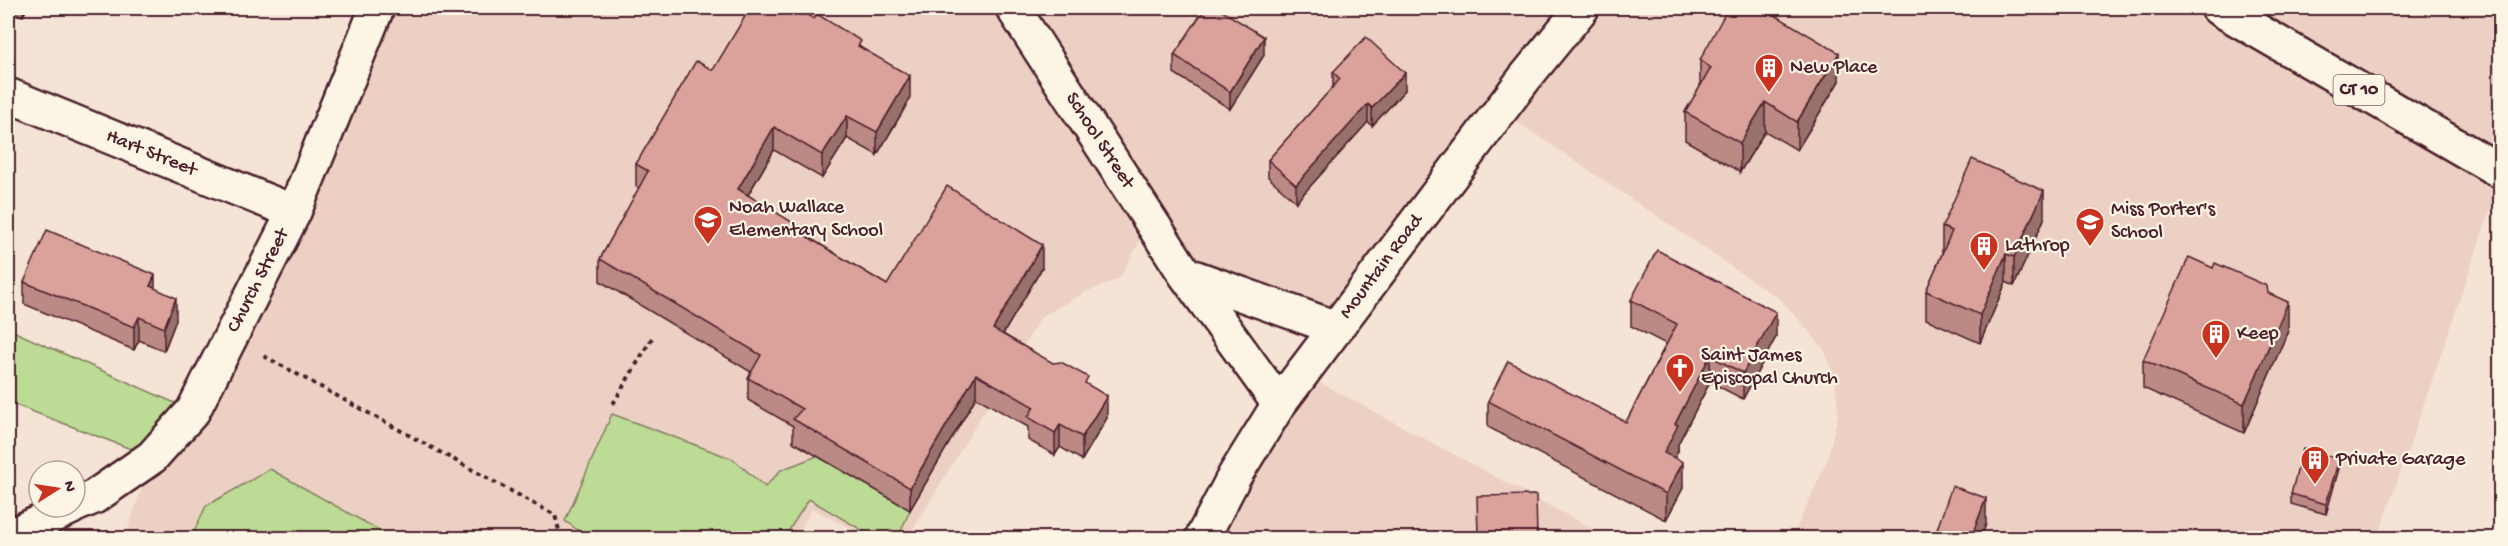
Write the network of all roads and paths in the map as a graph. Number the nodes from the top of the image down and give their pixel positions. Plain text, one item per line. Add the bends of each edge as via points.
1 (377, 8) edge
2 (1013, 8) edge
3 (1582, 8) edge
4 (2218, 8) edge
5 (8, 95) edge
6 (2500, 171) edge
7 (294, 212) junction
8 (1185, 274) junction
9 (1336, 328) junction
10 (652, 338) dead end
11 (256, 352) dead end
12 (613, 404) dead end
13 (1279, 404) junction
14 (87, 500) edge
15 (46, 519) edge
16 (8, 537) edge
17 (561, 538) edge
18 (1202, 538) edge

1 - 7 main road, Church Street
2 - 8 main road, School Street
3 - 9 main road, Mountain Road
4 - 6 main road, CT 10
5 - 7 main road, Hart Street
7 - 14 main road, Church Street via 193,411 152,457
8 - 9 main road
8 - 13 main road, School Street
9 - 13 main road, Mountain Road
10 - 12 path
11 - 17 path via 555,515
13 - 18 main road, Mountain Road
15 - 16 main road, Church Street

